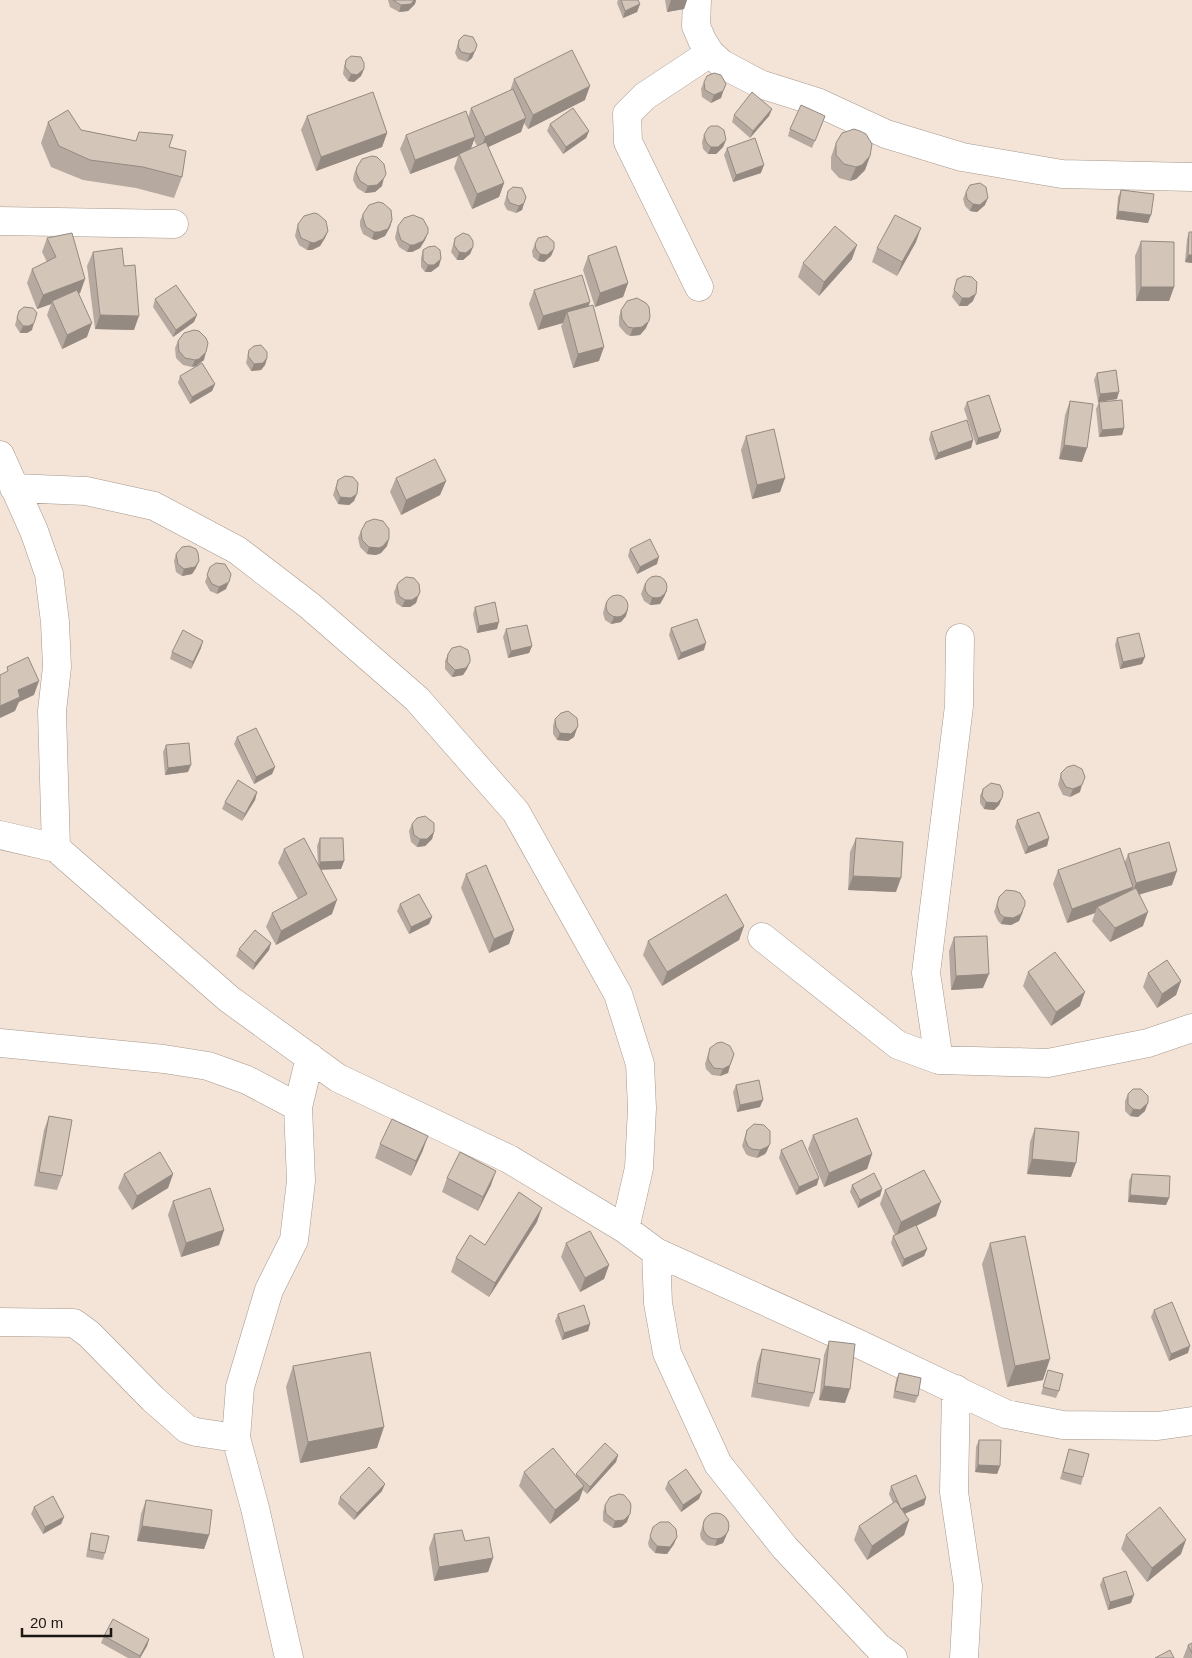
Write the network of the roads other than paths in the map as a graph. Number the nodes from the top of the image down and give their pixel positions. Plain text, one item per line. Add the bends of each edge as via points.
1 (698, 0) edge
2 (710, 53) junction
3 (1192, 177) edge
4 (0, 221) edge
5 (174, 224) dead end
6 (699, 288) dead end
7 (0, 455) edge
8 (14, 488) junction
9 (960, 638) dead end
10 (0, 835) edge
11 (56, 848) junction
12 (762, 937) dead end
13 (1192, 1028) edge
14 (0, 1043) edge
15 (310, 1057) junction
16 (939, 1060) junction
17 (298, 1107) junction
18 (625, 1229) junction
19 (656, 1252) junction
20 (0, 1322) edge
21 (956, 1389) junction
22 (1192, 1421) edge
23 (236, 1438) junction
24 (289, 1658) edge
25 (893, 1658) edge
26 (964, 1658) edge

1 - 2 street via 696,26
2 - 3 street via 722,64 760,84 817,102 886,134 962,156 1062,174
2 - 6 street via 645,96 627,114 628,142
4 - 5 street
7 - 8 street
8 - 11 street via 49,574 55,622 57,667 52,711
8 - 18 street via 86,491 154,506 237,550 310,606 417,699 516,812 618,994 640,1064 639,1168
9 - 16 street via 959,706 926,973
10 - 11 street
11 - 15 street via 229,999
12 - 16 street via 898,1045
13 - 16 street via 1148,1043 1048,1063
14 - 17 street via 208,1066 247,1080
15 - 17 street
15 - 18 street via 338,1078 509,1159
17 - 23 street via 301,1181 294,1240 269,1290 240,1386
18 - 19 street
19 - 21 street
19 - 25 street via 658,1303 668,1353 718,1464 785,1548
20 - 23 street via 74,1323 187,1429
21 - 22 street via 1006,1414 1063,1425 1158,1426
21 - 26 street via 954,1492 968,1586
23 - 24 street

